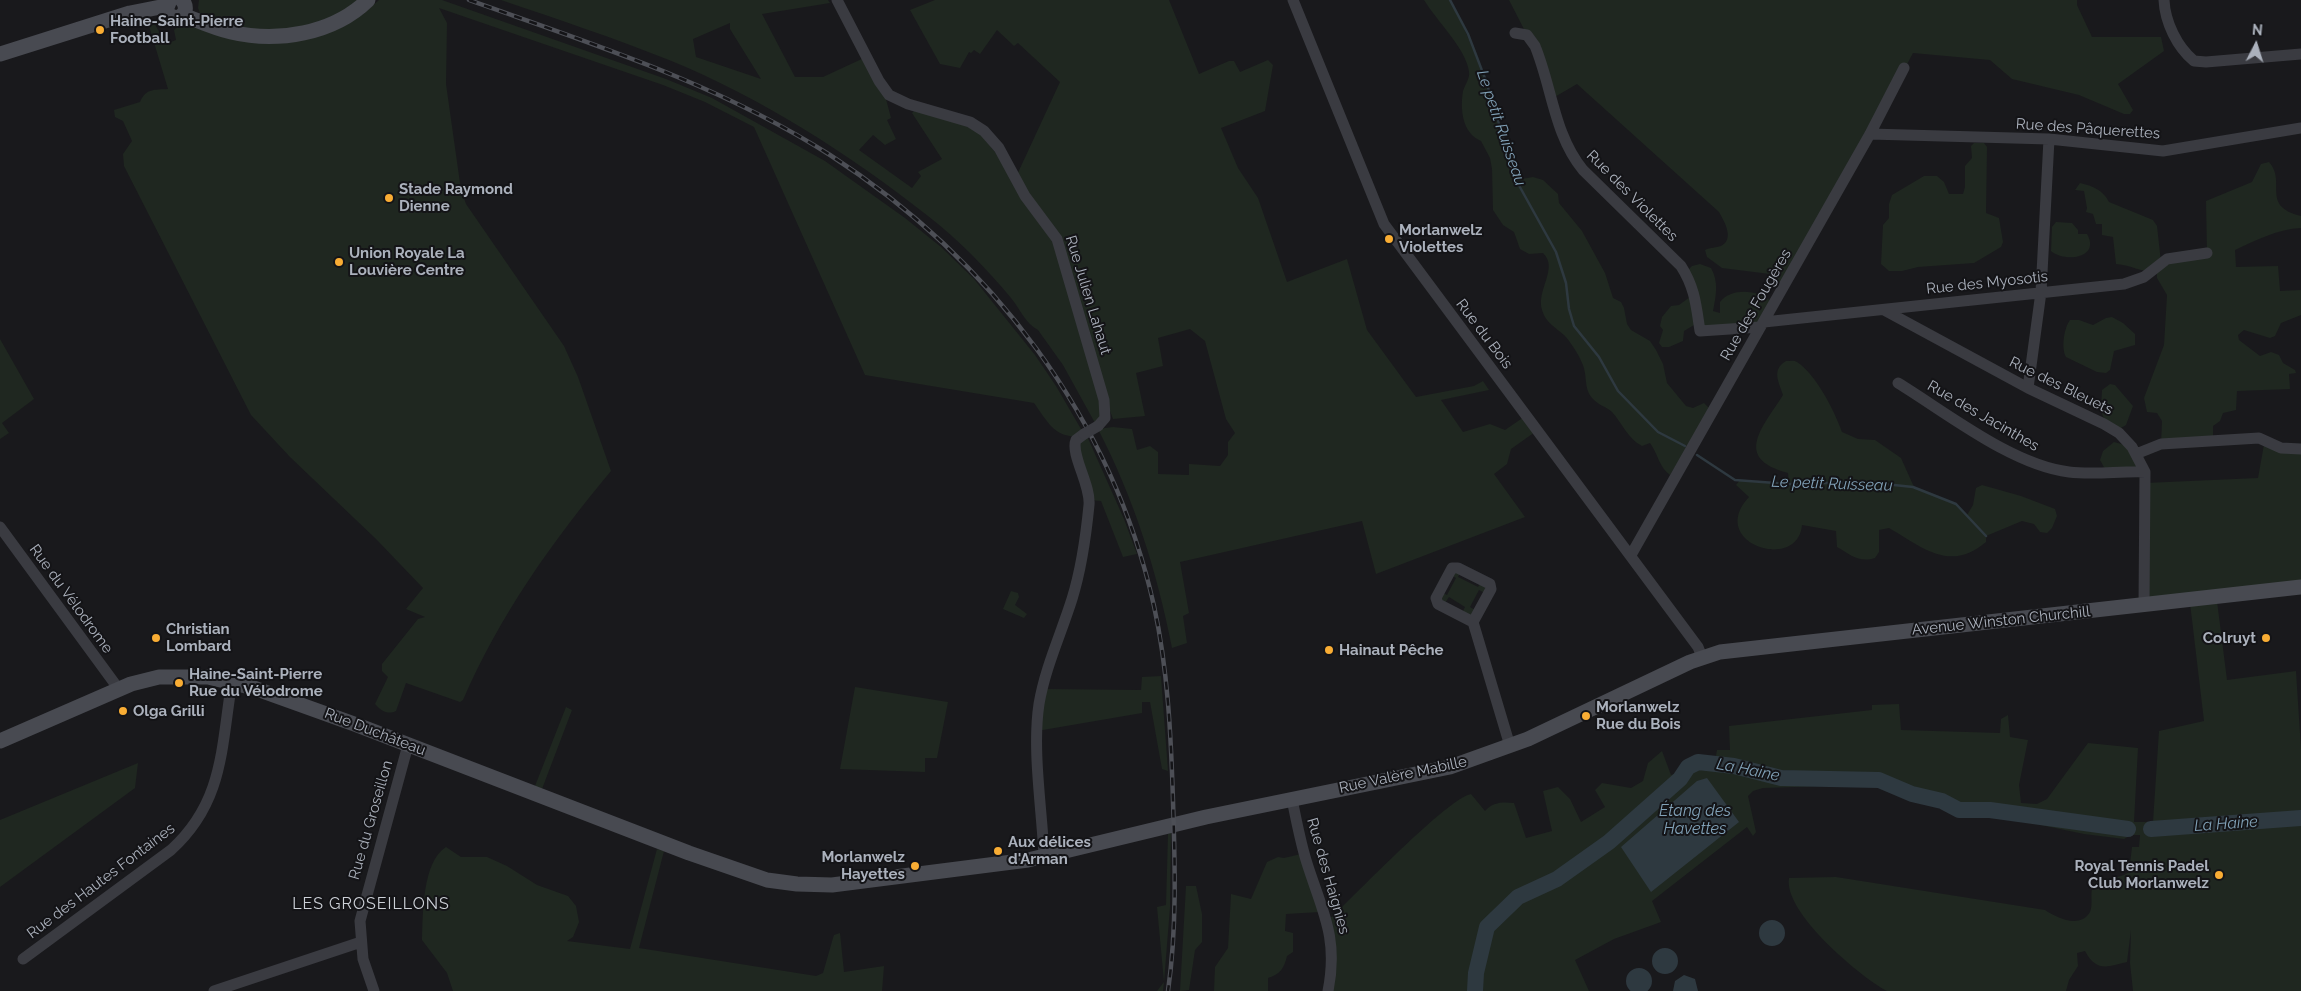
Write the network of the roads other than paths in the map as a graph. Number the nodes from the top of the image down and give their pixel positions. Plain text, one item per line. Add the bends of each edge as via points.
1 (368, 0) edge
2 (837, 0) edge
3 (1293, 0) edge
4 (2164, 0) edge
5 (168, 3) edge
6 (143, 4) edge
7 (182, 7) edge
8 (1515, 32) dead end
9 (0, 54) edge
10 (2301, 54) edge
11 (1904, 68) dead end
12 (2301, 128) edge
13 (1870, 134) junction
14 (2049, 139) junction
15 (2207, 253) dead end
16 (2041, 292) junction
17 (1884, 310) junction
18 (1762, 324) junction
19 (1898, 383) dead end
20 (2028, 388) junction
21 (2301, 449) edge
22 (2136, 454) junction
23 (2145, 472) junction
24 (0, 528) edge
25 (1631, 555) junction
26 (2301, 587) edge
27 (2144, 605) junction
28 (1473, 622) junction
29 (1702, 657) junction
30 (232, 682) junction
31 (118, 688) junction
32 (0, 740) edge
33 (408, 745) junction
34 (1510, 746) junction
35 (1292, 799) junction
36 (1044, 856) junction
37 (360, 942) junction
38 (23, 959) dead end
39 (214, 991) edge
40 (374, 991) edge
41 (1328, 991) edge

1 - 7 street via 320,28 273,36 231,32
2 - 36 street, Rue Julien Lahaut, bridge via 889,95 908,104 970,122 984,131 999,148 1029,202 1054,234 1104,400 1105,418 1076,440 1074,448 1088,485 1089,508 1075,588 1041,694 1038,716
3 - 25 street, Rue du Bois via 1384,224
4 - 10 street via 2165,13 2178,44 2194,61
5 - 6 street
5 - 7 street via 170,17 176,18
6 - 9 street
8 - 18 street, Rue des Violettes via 1527,35 1535,46 1572,157 1681,266 1692,286 1700,331
11 - 13 street, Rue des Fougères
12 - 14 street, Rue des Pâquerettes via 2163,151
13 - 14 street, Rue des Pâquerettes
13 - 18 street, Rue des Fougères
14 - 16 street
15 - 16 street, Rue des Myosotis via 2167,259 2144,277 2130,283
16 - 17 street, Rue des Myosotis
16 - 20 street
17 - 18 street, Rue des Myosotis
17 - 20 street, Rue des Bleuets
18 - 25 street, Rue des Fougères
19 - 23 street, Rue des Jacinthes via 2014,455 2036,465 2071,472
20 - 22 street, Rue des Bleuets via 2116,431
21 - 22 street via 2281,448 2259,438 2161,444
22 - 23 street, Rue des Bleuets
23 - 27 street, Rue des Bleuets
24 - 31 street, Rue du Vélodrome
25 - 29 street, Rue du Bois
26 - 27 street, Avenue Winston Churchill
27 - 29 street, Avenue Winston Churchill via 1720,652
28 - 28 street via 1438,604 1436,598 1452,568 1490,584 1491,589
28 - 34 street
29 - 34 street, Rue Valère Mabille
30 - 31 street, Rue Duchâteau via 192,676 169,677
30 - 33 street, Rue Duchâteau
30 - 38 street, Rue des Hautes Fontaines via 214,786 191,831 171,850
31 - 32 street, Rue Duchâteau
33 - 36 street, Rue Duchâteau via 768,880 812,885 852,883
33 - 37 street, Rue du Groseillon via 362,908
34 - 35 street, Rue Valère Mabille via 1450,767
35 - 36 street, Rue Valère Mabille
35 - 41 street, Rue des Haignies via 1302,848 1332,941
37 - 39 street
37 - 40 street, Rue du Groseillon via 365,969

